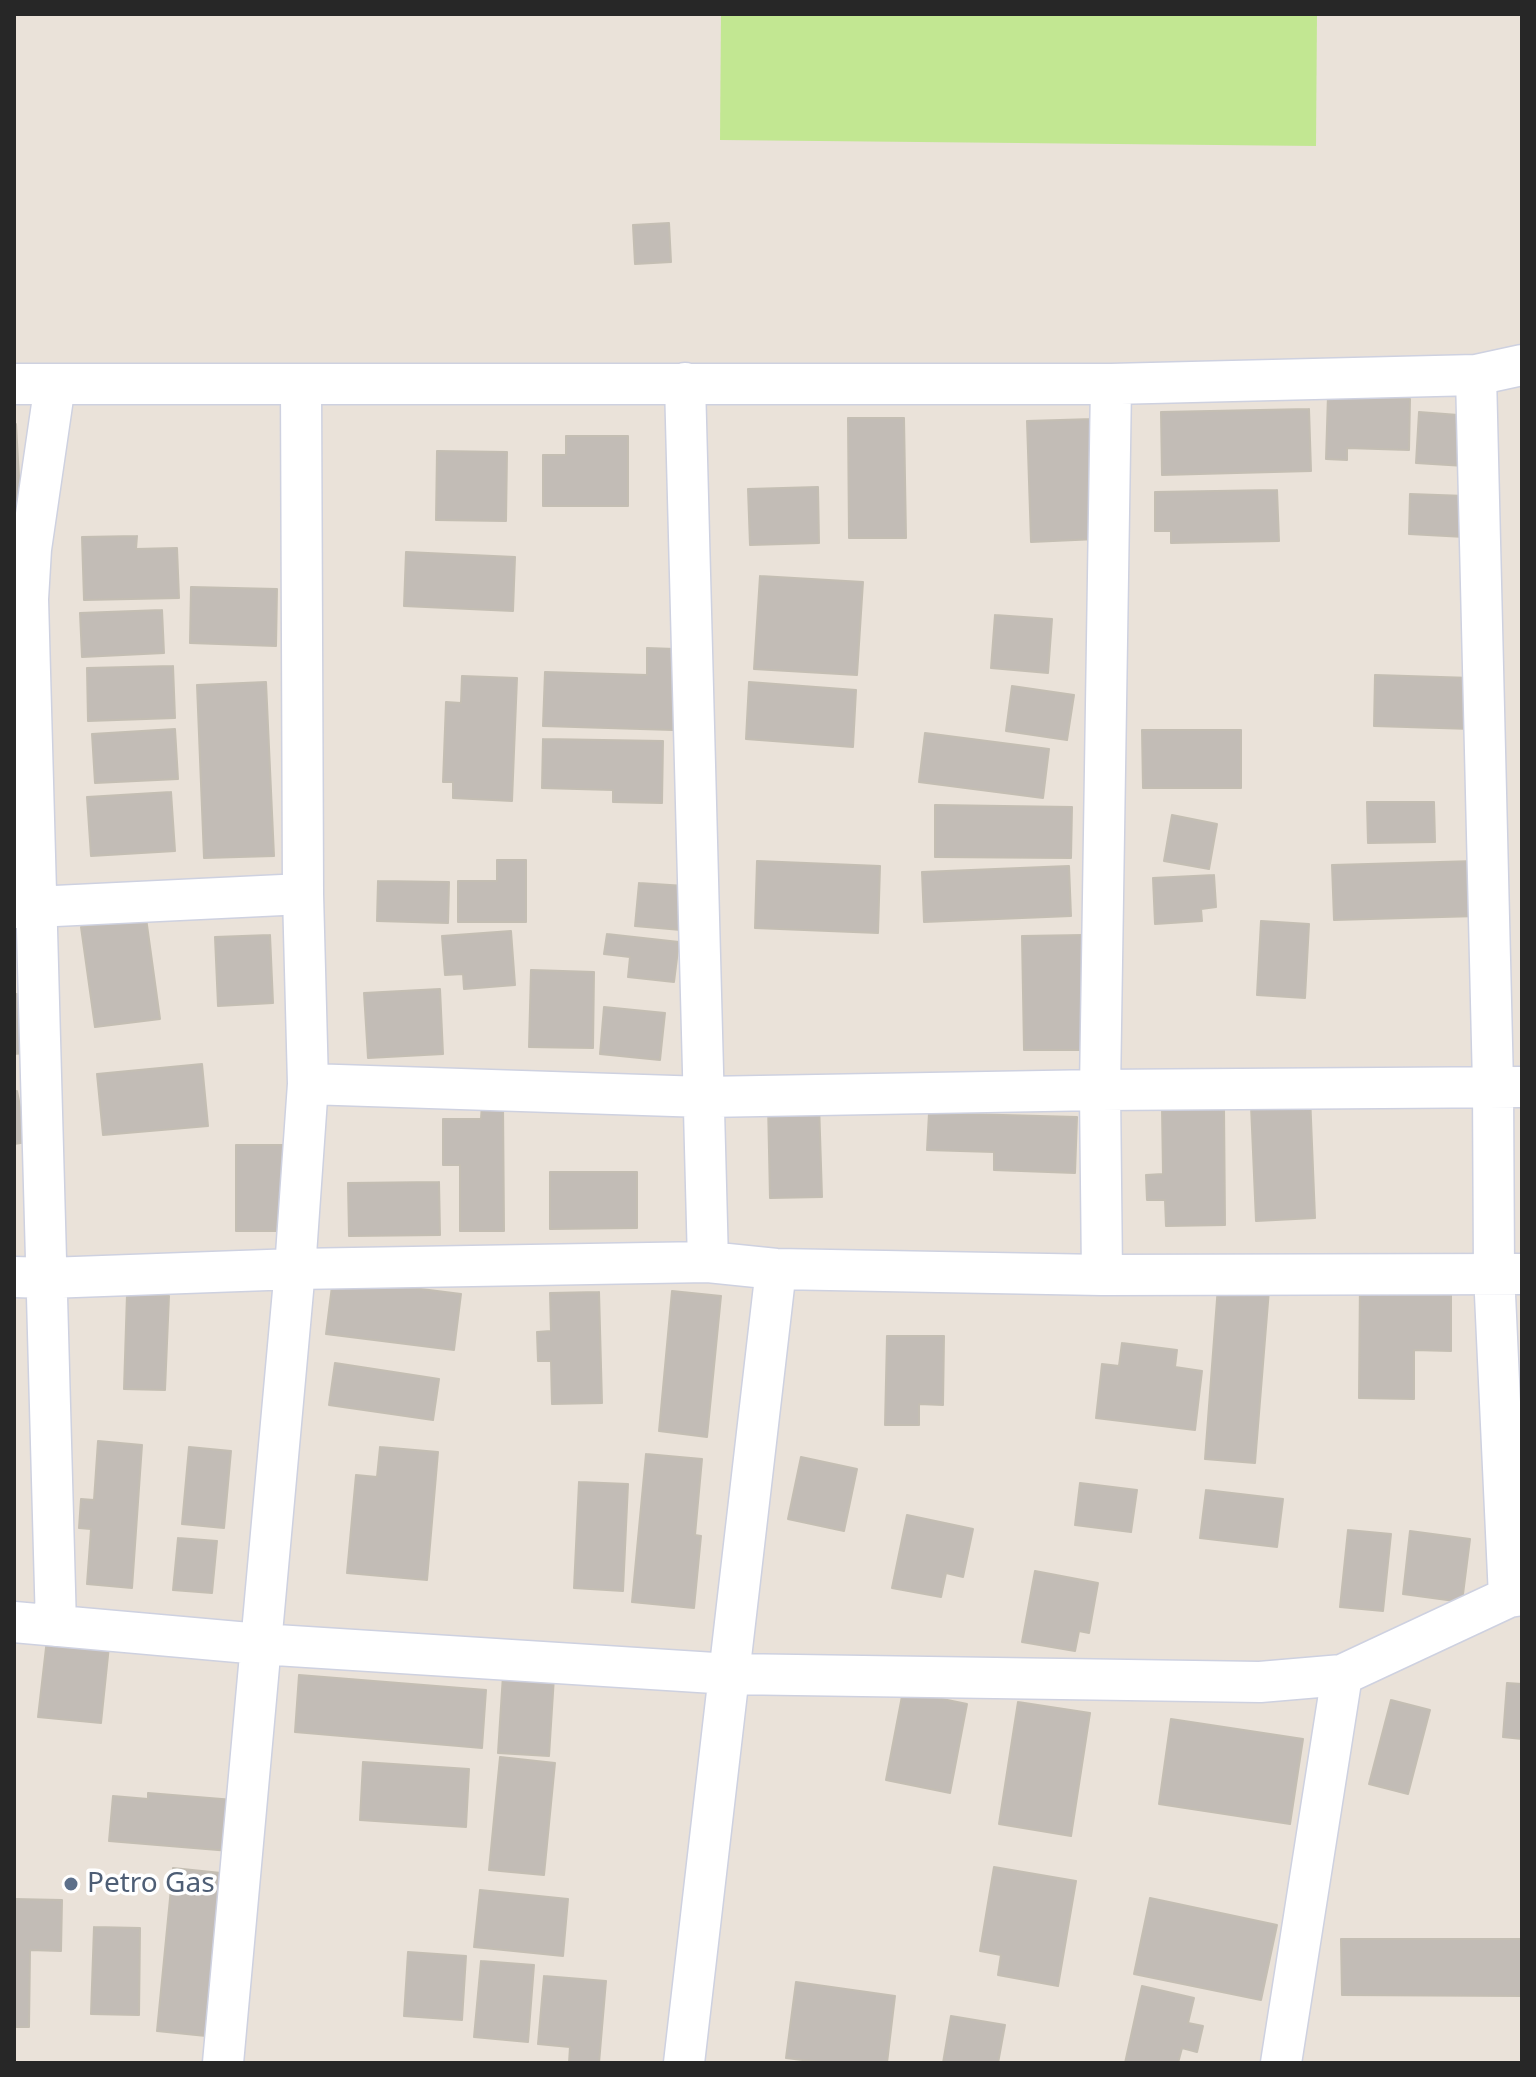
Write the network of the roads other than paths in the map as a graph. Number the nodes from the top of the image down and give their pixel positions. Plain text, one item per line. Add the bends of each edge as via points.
1 (1522, 365) edge
2 (1476, 375) junction
3 (685, 383) junction
4 (14, 384) edge
5 (55, 384) junction
6 (301, 384) junction
7 (1111, 384) junction
8 (303, 894) junction
9 (25, 908) edge
10 (308, 1084) junction
11 (1507, 1086) edge
12 (1100, 1090) junction
13 (704, 1097) junction
14 (708, 1262) junction
15 (295, 1269) junction
16 (776, 1269) junction
17 (1508, 1273) edge
18 (1102, 1275) junction
19 (31, 1278) edge
20 (1515, 1596) edge
21 (14, 1622) edge
22 (56, 1626) junction
23 (260, 1644) junction
24 (730, 1674) junction
25 (1342, 1675) junction
26 (223, 2063) edge
27 (684, 2063) edge
28 (1281, 2063) edge

1 - 2 street
2 - 7 street
2 - 11 street
3 - 6 street
3 - 7 street
3 - 13 street
4 - 5 street
5 - 6 street
5 - 9 street via 28,599
6 - 8 street
7 - 12 street
8 - 9 street
8 - 10 street
9 - 19 street
10 - 13 street
10 - 15 street
11 - 12 street
11 - 17 street
12 - 13 street
12 - 18 street
13 - 14 street
14 - 15 street
14 - 16 street
15 - 19 street
15 - 23 street
16 - 18 street
16 - 24 street
17 - 18 street
17 - 20 street
19 - 22 street
20 - 25 street
21 - 22 street
22 - 23 street
23 - 24 street
23 - 26 street
24 - 25 street via 1260,1682
24 - 27 street
25 - 28 street

